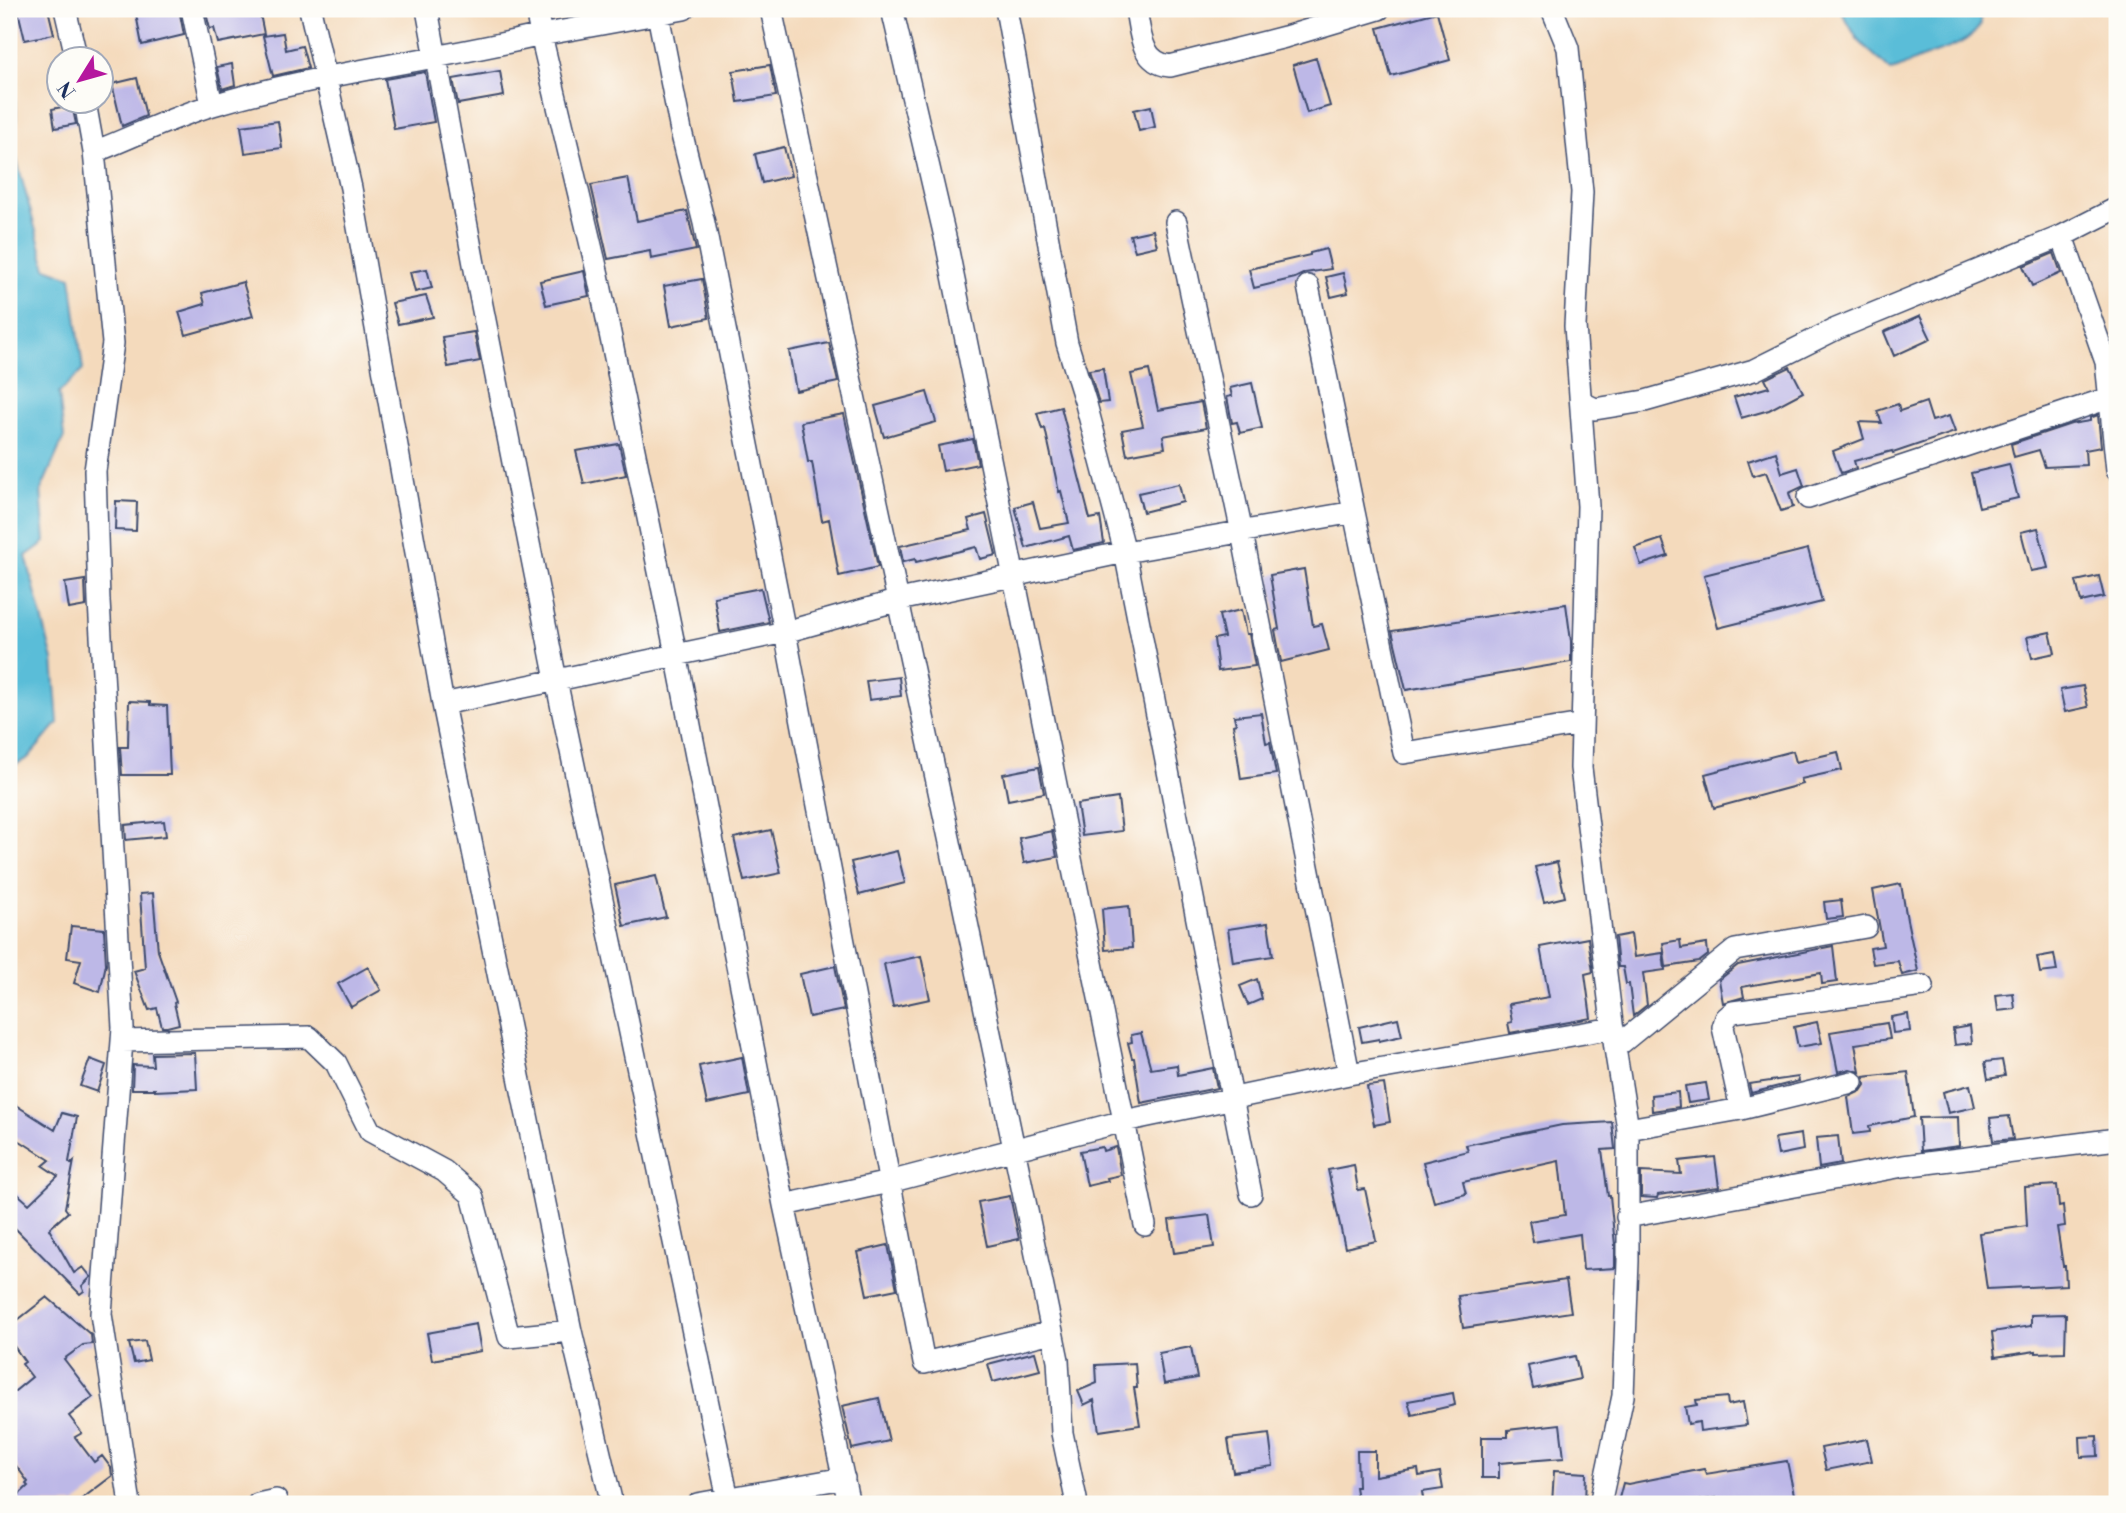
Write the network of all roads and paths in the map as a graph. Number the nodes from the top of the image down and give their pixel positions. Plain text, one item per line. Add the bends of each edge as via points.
1 (65, 9) edge
2 (192, 9) edge
3 (310, 9) edge
4 (427, 9) edge
5 (536, 9) edge
6 (684, 9) edge
7 (771, 9) edge
8 (892, 9) edge
9 (1006, 9) edge
10 (1136, 9) edge
11 (1379, 9) edge
12 (1552, 9) edge
13 (658, 11) edge
14 (541, 35) junction
15 (74, 46) edge
16 (437, 57) junction
17 (324, 79) junction
18 (212, 106) junction
19 (88, 116) edge
20 (94, 152) junction
21 (2117, 208) edge
22 (1176, 222) dead end
23 (2062, 236) junction
24 (1308, 286) dead end
25 (2111, 360) edge
26 (2109, 398) junction
27 (1581, 402) junction
28 (2116, 442) edge
29 (2117, 470) edge
30 (1808, 498) dead end
31 (1354, 512) junction
32 (1242, 533) junction
33 (1125, 552) junction
34 (1013, 577) junction
35 (899, 600) junction
36 (785, 632) junction
37 (676, 654) junction
38 (556, 680) junction
39 (443, 704) junction
40 (1582, 723) junction
41 (1866, 927) dead end
42 (1923, 986) dead end
43 (1614, 1038) junction
44 (122, 1041) junction
45 (1349, 1074) junction
46 (1852, 1082) dead end
47 (1231, 1098) junction
48 (1741, 1109) junction
49 (1124, 1121) junction
50 (1628, 1129) junction
51 (2117, 1139) edge
52 (1014, 1150) junction
53 (889, 1182) junction
54 (1251, 1194) dead end
55 (784, 1205) junction
56 (1627, 1217) junction
57 (1145, 1225) dead end
58 (571, 1331) junction
59 (1052, 1332) junction
60 (844, 1478) junction
61 (728, 1499) junction
62 (1076, 1499) dead end
63 (130, 1504) edge
64 (258, 1504) edge
65 (277, 1504) edge
66 (612, 1504) edge
67 (696, 1504) edge
68 (849, 1504) edge
69 (1600, 1504) edge

1 - 15 street
2 - 18 street
3 - 17 street
4 - 16 street
5 - 14 street
6 - 13 street
7 - 35 street
8 - 34 street via 946,241
9 - 33 street via 1067,343
10 - 11 street via 1143,46 1160,65 1170,66
12 - 27 street via 1568,48 1582,192 1576,326
13 - 14 street
13 - 36 street
14 - 16 street
14 - 37 street via 598,275
16 - 17 street
16 - 38 street
17 - 18 street
17 - 39 street via 351,188
18 - 20 street
19 - 20 street
20 - 44 street via 113,343 95,471
21 - 23 street
22 - 32 street
23 - 25 street
23 - 27 street via 1836,329 1754,370 1645,401 1595,409
24 - 31 street
25 - 26 street
26 - 28 street
26 - 30 street
27 - 40 street via 1588,506
28 - 29 street
31 - 32 street
31 - 40 street via 1404,753
32 - 33 street
32 - 45 street
33 - 34 street
33 - 47 street
34 - 35 street
34 - 49 street
35 - 36 street
35 - 52 street
36 - 37 street
36 - 53 street
37 - 38 street
37 - 55 street
38 - 39 street
38 - 61 street
39 - 58 street
40 - 43 street via 1581,768
41 - 43 street via 1735,950
42 - 48 street via 1733,1012 1723,1027
43 - 45 street
43 - 50 street
44 - 58 street via 309,1037 336,1063 370,1131 444,1171 472,1195 509,1337
44 - 63 street via 101,1314
45 - 47 street
46 - 48 street
47 - 49 street
47 - 54 street
48 - 50 street
49 - 52 street
49 - 57 street
50 - 56 street
51 - 56 street via 1903,1166
52 - 53 street
52 - 59 street
53 - 55 street
53 - 59 street via 924,1363
55 - 60 street
56 - 69 street via 1623,1396
58 - 66 street
59 - 62 street via 1062,1433
60 - 61 street
60 - 68 street
61 - 67 street
64 - 65 street via 276,1500

